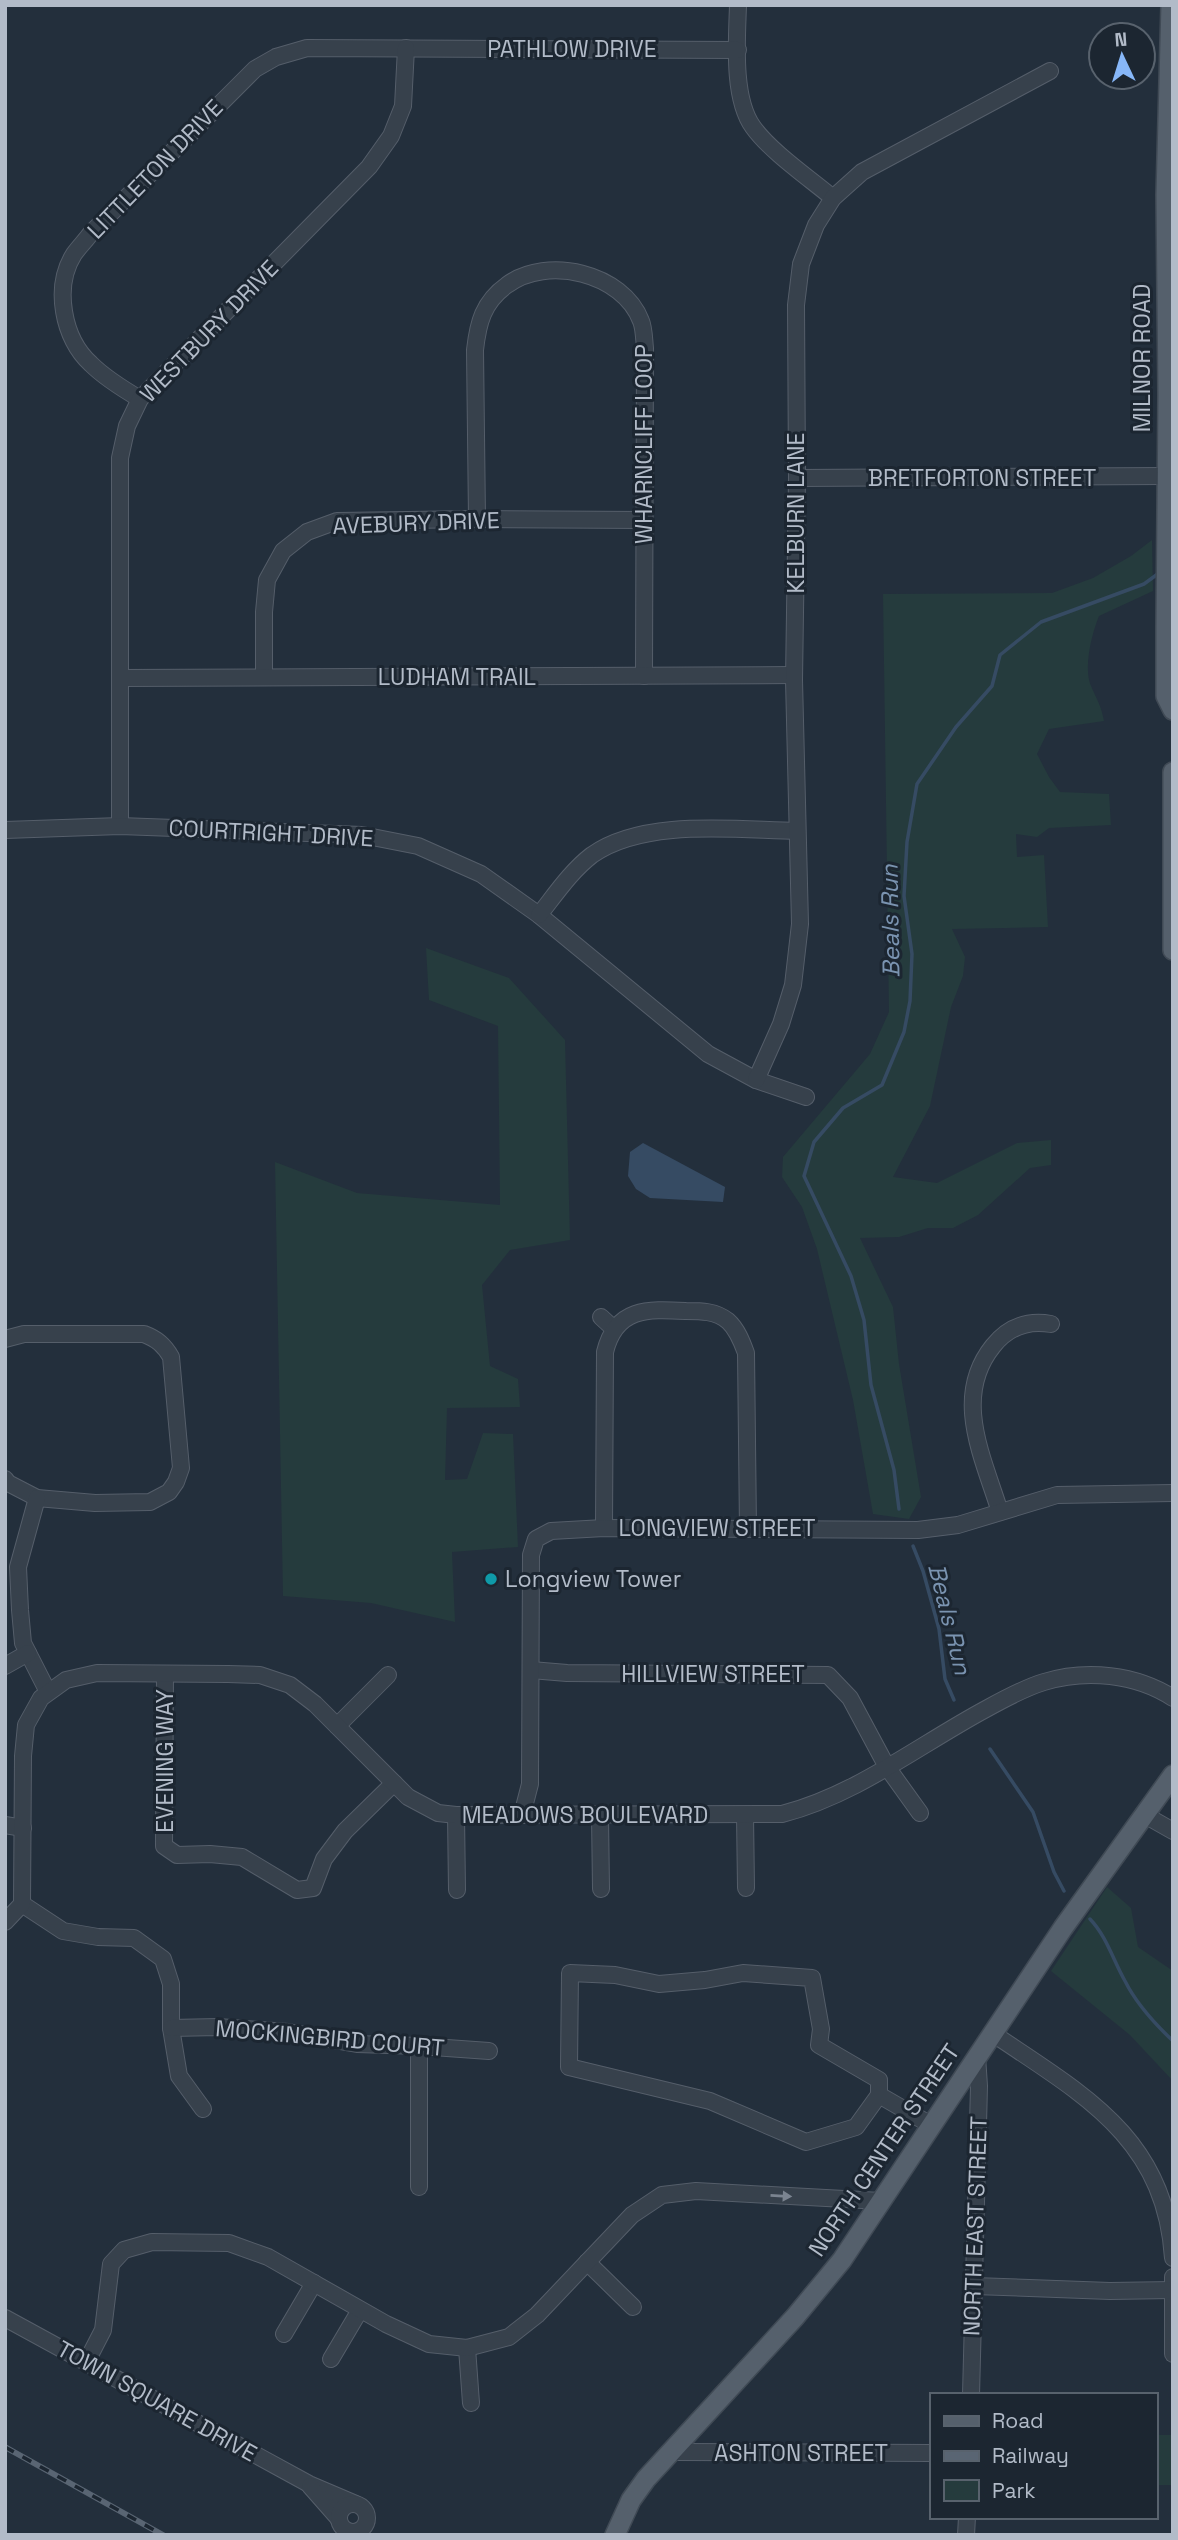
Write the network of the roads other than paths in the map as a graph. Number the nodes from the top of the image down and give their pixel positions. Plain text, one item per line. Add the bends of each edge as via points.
1 (738, 5) edge
2 (1171, 5) edge
3 (406, 48) junction
4 (738, 50) junction
5 (1050, 71) dead end
6 (833, 198) junction
7 (140, 399) junction
8 (1166, 477) junction
9 (797, 478) junction
10 (477, 519) junction
11 (645, 520) junction
12 (645, 676) junction
13 (794, 676) junction
14 (264, 677) junction
15 (120, 678) junction
16 (1173, 710) edge
17 (1173, 772) edge
18 (120, 826) junction
19 (5, 830) edge
20 (797, 831) junction
21 (539, 915) junction
22 (1173, 950) edge
23 (756, 1080) junction
24 (806, 1097) dead end
25 (601, 1317) dead end
26 (1051, 1324) dead end
27 (614, 1329) junction
28 (5, 1339) edge
29 (5, 1479) edge
30 (1173, 1493) edge
31 (37, 1498) junction
32 (1000, 1512) junction
33 (604, 1528) junction
34 (748, 1529) junction
35 (28, 1653) junction
36 (5, 1666) edge
37 (531, 1670) junction
38 (165, 1674) junction
39 (388, 1675) dead end
40 (48, 1692) junction
41 (1173, 1698) edge
42 (337, 1726) junction
43 (887, 1767) junction
44 (1173, 1775) edge
45 (394, 1783) junction
46 (920, 1812) dead end
47 (1143, 1814) junction
48 (456, 1815) junction
49 (522, 1815) junction
50 (745, 1815) junction
51 (600, 1816) junction
52 (5, 1825) edge
53 (23, 1828) junction
54 (1173, 1831) edge
55 (746, 1888) dead end
56 (601, 1889) dead end
57 (457, 1890) dead end
58 (22, 1904) junction
59 (5, 1922) edge
60 (171, 2028) junction
61 (992, 2033) junction
62 (419, 2046) junction
63 (489, 2051) dead end
64 (976, 2056) junction
65 (878, 2095) junction
66 (203, 2109) dead end
67 (931, 2125) junction
68 (419, 2187) dead end
69 (881, 2201) junction
70 (1173, 2258) edge
71 (587, 2262) junction
72 (1173, 2277) edge
73 (314, 2283) junction
74 (974, 2286) junction
75 (1172, 2290) edge
76 (633, 2307) dead end
77 (360, 2310) junction
78 (5, 2318) edge
79 (284, 2334) dead end
80 (467, 2348) junction
81 (1173, 2354) edge
82 (331, 2359) dead end
83 (87, 2361) junction
84 (971, 2393) edge
85 (471, 2403) dead end
86 (670, 2452) junction
87 (930, 2453) edge
88 (309, 2484) junction
89 (356, 2504) junction
90 (368, 2517) junction
91 (339, 2519) junction
92 (352, 2533) edge
93 (371, 2535) edge
94 (615, 2535) edge

1 - 4 street
2 - 8 main road, MILNOR ROAD
3 - 4 street, PATHLOW DRIVE
3 - 7 street, WESTBURY DRIVE via 403,106 391,136 369,167
3 - 7 street, LITTLETON DRIVE via 307,48 255,69 73,256 63,305 74,344 90,363
4 - 6 street via 739,83 752,126
5 - 6 street, KELBURN LANE via 862,172
6 - 9 street, KELBURN LANE via 816,225 801,264 796,304
7 - 15 street, WESTBURY DRIVE via 127,426 120,458
8 - 9 street, BRETFORTON STREET
8 - 16 main road, MILNOR ROAD via 1166,696
9 - 13 street, KELBURN LANE
10 - 11 street, AVEBURY DRIVE
10 - 11 street, WHARNCLIFF LOOP via 478,323 492,298 508,283 537,272 570,271 598,277 626,296 642,321
10 - 14 street, AVEBURY DRIVE via 337,522 307,532 283,551 267,580
11 - 12 street, WHARNCLIFF LOOP
12 - 13 street, LUDHAM TRAIL
12 - 14 street, LUDHAM TRAIL
13 - 20 street, KELBURN LANE
14 - 15 street, LUDHAM TRAIL
15 - 18 street, WESTBURY DRIVE
17 - 22 main road
18 - 19 street, COURTRIGHT DRIVE
18 - 21 street, COURTRIGHT DRIVE via 362,835 418,846 481,874
20 - 21 street via 668,830 616,841 575,870
20 - 23 street, KELBURN LANE via 800,924 793,985
21 - 23 street, COURTRIGHT DRIVE via 709,1054
23 - 24 street, COURTRIGHT DRIVE
25 - 27 street
26 - 32 street via 1036,1322 1008,1331 988,1352 974,1382 974,1429
27 - 33 street via 605,1352
27 - 34 street via 627,1317 649,1309 706,1311 737,1319 746,1353
28 - 31 street via 24,1334 144,1334 155,1338 171,1357 181,1468 169,1492 150,1502
29 - 31 street
30 - 32 street, LONGVIEW STREET via 1076,1493
31 - 35 street via 18,1567 23,1643
32 - 34 street, LONGVIEW STREET via 939,1529
33 - 34 street, LONGVIEW STREET
33 - 37 street, LONGVIEW STREET via 551,1531 536,1539 531,1555
35 - 36 street
35 - 40 street
37 - 43 street, HILLVIEW STREET via 828,1675 850,1698
37 - 49 street, LONGVIEW STREET via 530,1784
38 - 40 street, MEADOWS BOULEVARD via 97,1673 66,1680
38 - 42 street, MEADOWS BOULEVARD via 260,1675 290,1685
38 - 45 street, EVENING WAY via 164,1846 177,1855 242,1857 297,1890 313,1888 331,1850
39 - 42 street
40 - 53 street, MEADOWS BOULEVARD via 26,1725
41 - 43 street, MEADOWS BOULEVARD via 1138,1682 1107,1675 1043,1682 984,1710
42 - 45 street, MEADOWS BOULEVARD
43 - 46 street, HILLVIEW STREET
43 - 50 street, MEADOWS BOULEVARD via 815,1806 782,1814
44 - 47 main road, NORTH CENTER STREET
45 - 48 street, MEADOWS BOULEVARD via 408,1797 438,1813
47 - 54 street
47 - 61 main road, NORTH CENTER STREET
48 - 49 street, MEADOWS BOULEVARD
48 - 57 street
49 - 51 street, MEADOWS BOULEVARD
50 - 51 street, MEADOWS BOULEVARD
50 - 55 street
51 - 56 street
52 - 53 street
53 - 58 street, MEADOWS BOULEVARD
58 - 59 street
58 - 60 street via 63,1931 134,1938 163,1959 171,1984
60 - 62 street, MOCKINGBIRD COURT via 288,2032 357,2044
60 - 66 street via 179,2076
61 - 64 main road, NORTH CENTER STREET
61 - 70 street via 1087,2099 1133,2143 1164,2200
62 - 63 street, MOCKINGBIRD COURT
62 - 68 street
64 - 67 main road, NORTH CENTER STREET
64 - 74 street, NORTH EAST STREET
65 - 65 street via 878,2080 819,2045 821,2029 812,1978 743,1973 659,1984 615,1975 570,1973 569,2067 710,2101 806,2143 856,2127
65 - 67 street
67 - 69 main road, NORTH CENTER STREET
71 -> 69 street via 632,2214 662,2195 696,2191
69 - 86 main road, NORTH CENTER STREET via 816,2293
71 - 76 street
71 - 80 street via 537,2315 509,2337
72 - 75 street
73 - 77 street
73 - 79 street
73 - 83 street via 268,2257 229,2243 152,2242 124,2250 111,2264 103,2330
74 - 75 street
74 - 84 street, NORTH EAST STREET
75 - 81 street
77 - 80 street via 429,2344
77 - 82 street
78 - 83 street, TOWN SQUARE DRIVE
80 - 85 street
83 - 88 street, TOWN SQUARE DRIVE
86 - 87 street, ASHTON STREET
86 - 94 main road, NORTH CENTER STREET via 631,2500
88 - 89 street, TOWN SQUARE DRIVE
88 - 91 street, TOWN SQUARE DRIVE
89 - 90 street, TOWN SQUARE DRIVE
89 - 91 street via 345,2506
90 - 92 street, TOWN SQUARE DRIVE via 363,2529
90 - 93 street
91 - 92 street, TOWN SQUARE DRIVE

